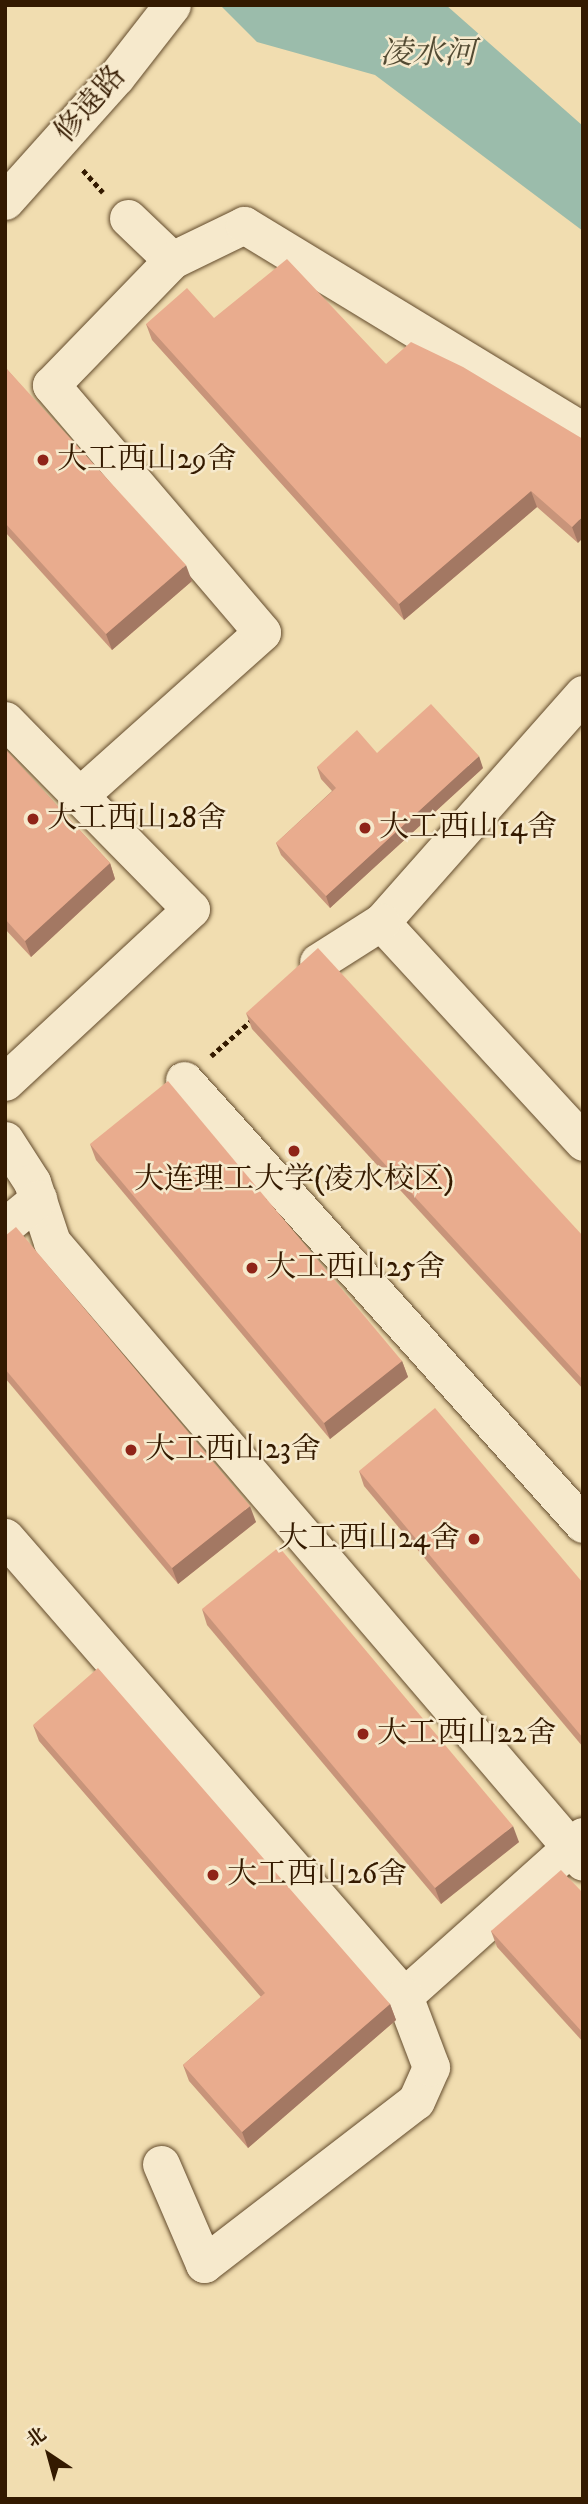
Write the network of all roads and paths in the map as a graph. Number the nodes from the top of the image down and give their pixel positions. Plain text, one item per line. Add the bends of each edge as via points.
1 (172, 5) edge
2 (58, 142) junction
3 (5, 201) edge
4 (128, 218) joint
5 (172, 260) junction
6 (583, 431) edge
7 (582, 696) edge
8 (5, 720) edge
9 (80, 795) junction
10 (381, 922) junction
11 (318, 962) edge
12 (256, 1017) edge
13 (184, 1080) joint
14 (5, 1082) edge
15 (5, 1140) edge
16 (583, 1142) edge
17 (38, 1199) junction
18 (5, 1226) edge
19 (583, 1524) edge
20 (5, 1537) edge
21 (578, 1848) edge
22 (404, 1996) junction
23 (160, 2164) dead end

1 - 2 street, 修遠路
2 - 3 street, 修遠路
2 - 4 path
4 - 5 street
5 - 6 street via 244,225
5 - 9 street via 51,385 262,632
7 - 10 street
8 - 9 street
9 - 14 street via 191,909
10 - 11 street
10 - 16 street
12 - 13 path
13 - 19 street
15 - 17 street
17 - 18 street
17 - 21 street via 52,1242
20 - 22 street
21 - 22 street
22 - 23 street via 431,2067 416,2101 204,2264

